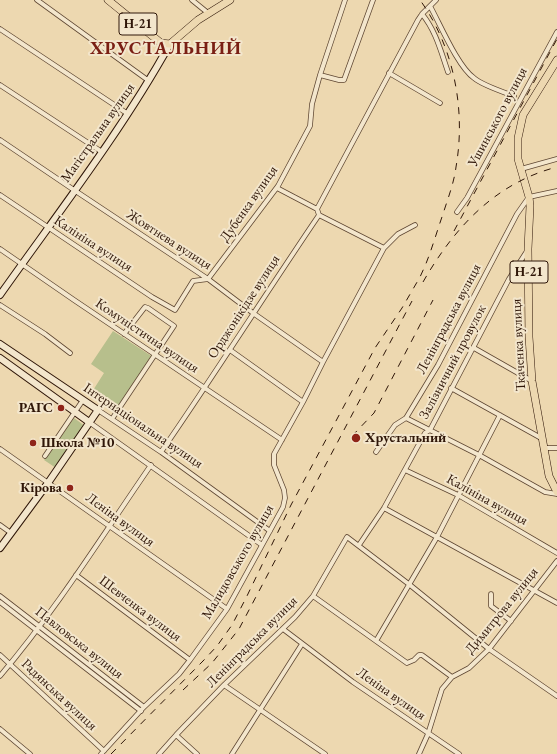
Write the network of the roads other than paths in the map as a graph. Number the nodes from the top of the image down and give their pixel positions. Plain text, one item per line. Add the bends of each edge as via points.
1 (37, 0) edge
2 (108, 0) edge
3 (192, 0) edge
4 (230, 0) edge
5 (345, 0) edge
6 (373, 0) edge
7 (436, 0) edge
8 (430, 6) junction
9 (208, 13) junction
10 (422, 14) junction
11 (0, 29) edge
12 (557, 32) edge
13 (170, 44) junction
14 (557, 60) edge
15 (448, 72) dead end
16 (389, 73) junction
17 (320, 75) junction
18 (150, 81) junction
19 (0, 85) edge
20 (514, 96) dead end
21 (440, 103) dead end
22 (128, 114) junction
23 (0, 140) edge
24 (102, 152) junction
25 (557, 159) edge
26 (520, 169) junction
27 (277, 188) junction
28 (74, 190) junction
29 (557, 191) edge
30 (0, 195) edge
31 (529, 197) junction
32 (317, 209) junction
33 (457, 212) dead end
34 (319, 215) junction
35 (415, 225) dead end
36 (48, 228) junction
37 (0, 248) edge
38 (384, 248) junction
39 (528, 249) junction
40 (22, 264) junction
41 (208, 279) junction
42 (0, 295) edge
43 (0, 305) edge
44 (253, 313) junction
45 (124, 334) junction
46 (0, 344) edge
47 (474, 348) junction
48 (230, 350) junction
49 (70, 353) dead end
50 (155, 356) junction
51 (0, 358) edge
52 (323, 362) junction
53 (532, 382) junction
54 (205, 388) junction
55 (452, 388) junction
56 (83, 400) junction
57 (304, 402) junction
58 (98, 410) junction
59 (75, 412) junction
60 (500, 415) junction
61 (406, 418) junction
62 (112, 419) junction
63 (89, 422) junction
64 (430, 430) junction
65 (542, 438) junction
66 (282, 440) junction
67 (543, 448) junction
68 (557, 448) edge
69 (0, 449) edge
70 (161, 452) junction
71 (376, 452) dead end
72 (479, 455) junction
73 (45, 456) dead end
74 (151, 465) junction
75 (405, 470) junction
76 (48, 483) junction
77 (557, 493) edge
78 (458, 495) junction
79 (384, 508) junction
80 (0, 525) edge
81 (109, 526) junction
82 (270, 531) junction
83 (11, 533) junction
84 (437, 536) junction
85 (262, 545) junction
86 (359, 545) junction
87 (0, 548) edge
88 (557, 553) edge
89 (557, 561) edge
90 (76, 575) junction
91 (410, 585) junction
92 (535, 590) junction
93 (491, 594) dead end
94 (0, 596) edge
95 (313, 596) junction
96 (0, 602) edge
97 (557, 603) edge
98 (228, 609) junction
99 (511, 621) junction
100 (38, 628) junction
101 (283, 629) junction
102 (376, 641) junction
103 (302, 644) junction
104 (489, 649) junction
105 (0, 655) edge
106 (190, 660) junction
107 (10, 664) junction
108 (0, 676) edge
109 (452, 676) junction
110 (224, 685) junction
111 (557, 696) edge
112 (143, 709) junction
113 (260, 710) junction
114 (0, 728) edge
115 (428, 734) junction
116 (176, 735) junction
117 (102, 752) edge
118 (30, 754) edge
119 (159, 754) edge
120 (197, 754) edge
121 (232, 754) edge
122 (324, 754) edge
123 (419, 754) edge
124 (459, 754) edge

1 - 18 street
2 - 13 main road, Н-21 via 161,43
3 - 9 street
4 - 9 main road, Магістральна вулиця / Н-21
5 - 17 street, Дубенка вулиця
6 - 17 street via 344,80
7 - 8 street
8 - 10 street
8 - 20 street via 465,70 474,79
9 - 13 main road, Магістральна вулиця / Н-21
10 - 15 street via 435,34
10 - 16 street
11 - 22 street
12 - 33 street, Ушинського вулиця
13 - 18 street, Магістральна вулиця
14 - 26 main road, Ткаченка вулиця / Н-21 via 523,115 518,138
16 - 21 street
16 - 32 street
17 - 27 street, Дубенка вулиця via 312,104 310,126
18 - 22 street, Магістральна вулиця
19 - 24 street
22 - 24 street, Магістральна вулиця
23 - 28 street, Жовтнева вулиця
24 - 28 street, Магістральна вулиця
25 - 26 street
26 - 31 main road, Ткаченка вулиця / Н-21
27 - 32 street
27 - 41 street, Дубенка вулиця
28 - 36 street, Магістральна вулиця
28 - 41 street, Жовтнева вулиця
29 - 31 street
30 - 36 street, Калініна вулиця
31 - 39 main road, Ткаченка вулиця / Н-21
31 - 61 street, Ленінградська вулиця via 517,214 438,365
32 - 34 street
34 - 38 street
34 - 44 street, Орджонікідзе вулиця
35 - 38 street, Малидовського вулиця via 398,234
36 - 40 street, Магістральна вулиця
36 - 41 street, Калініна вулиця via 175,310 193,281
37 - 40 street, Комуністична вулиця
38 - 52 street, Малидовського вулиця
39 - 47 street, Залізничний провулок via 509,279
39 - 53 main road, Ткаченка вулиця / Н-21
40 - 42 street, Магістральна вулиця
40 - 45 street, Комуністична вулиця
41 - 44 street, Жовтнева вулиця
43 - 49 street
44 - 48 street, Орджонікідзе вулиця
44 - 52 street, Жовтнева вулиця
45 - 50 street, Комуністична вулиця
45 - 50 street via 143,308 148,308 174,326
46 - 56 street, Інтернаціональна вулиця
47 - 53 street
47 - 55 street, Залізничний провулок
48 - 54 street, Орджонікідзе вулиця
48 - 57 street
50 - 54 street, Комуністична вулиця
50 - 62 street
51 - 59 street, Інтернаціональна вулиця
52 - 57 street, Малидовського вулиця
53 - 65 main road, Ткаченка вулиця / Н-21
54 - 66 street, Комуністична вулиця
54 - 70 street, Орджонікідзе вулиця
55 - 60 street
55 - 64 street, Залізничний провулок
56 - 58 street, Інтернаціональна вулиця
56 - 59 street
57 - 66 street, Малидовського вулиця
58 - 62 street, Інтернаціональна вулиця
58 - 63 street
59 - 63 street, Інтернаціональна вулиця
59 - 73 street
60 - 65 street
60 - 72 street
61 - 64 street
61 - 71 street, Ленінградська вулиця via 395,425
62 - 70 street, Інтернаціональна вулиця
63 - 74 street, Інтернаціональна вулиця
63 - 76 street
64 - 72 street
64 - 75 street, Залізничний провулок via 425,433
65 - 67 main road, Ткаченка вулиця / Н-21
66 - 82 street, Малидовського вулиця via 274,454 274,465 285,498
67 - 68 street
67 - 77 main road, Ткаченка вулиця / Н-21 via 549,476
69 - 76 street, Леніна вулиця
70 - 82 street, Інтернаціональна вулиця
72 - 77 street via 544,492
72 - 78 street
74 - 81 street
74 - 85 street, Інтернаціональна вулиця
75 - 78 street, Калініна вулиця
75 - 79 street, Залізничний провулок
76 - 81 street, Леніна вулиця
76 - 83 street
78 - 84 street
78 - 88 street, Калініна вулиця
79 - 84 street
79 - 86 street, Залізничний провулок
80 - 83 street
81 - 90 street
81 - 98 street, Леніна вулиця
82 - 85 street, Малидовського вулиця
83 - 87 street
84 - 91 street
84 - 92 street
85 - 98 street, Малидовського вулиця
86 - 91 street
86 - 95 street, Ленінградська вулиця via 347,537
89 - 92 street, Димитрова вулиця
90 - 100 street
90 - 106 street, Шевченка вулиця
91 - 102 street
91 - 104 street
92 - 97 street
92 - 99 street, Димитрова вулиця
93 - 99 street via 491,606
94 - 100 street, Павловська вулиця
95 - 101 street, Ленінградська вулиця
95 - 102 street
96 - 100 street, Павловська вулиця
98 - 106 street, Малидовського вулиця
99 - 104 street, Димитрова вулиця
100 - 107 street
100 - 112 street, Павловська вулиця
101 - 103 street, Леніна вулиця
101 - 110 street, Ленінградська вулиця
102 - 109 street via 407,663 422,655
103 - 113 street
103 - 115 street, Леніна вулиця
104 - 109 street, Димитрова вулиця via 470,668
104 - 111 street
105 - 107 street, Радянська вулиця
106 - 112 street, Малидовського вулиця
107 - 108 street
107 - 117 street, Радянська вулиця
109 - 115 street via 442,689
110 - 113 street
110 - 116 street, Ленінградська вулиця
112 - 117 street, Малидовського вулиця
113 - 121 street
113 - 122 street
114 - 118 street
115 - 123 street
115 - 124 street, Леніна вулиця
116 - 119 street, Ленінградська вулиця
116 - 120 street

